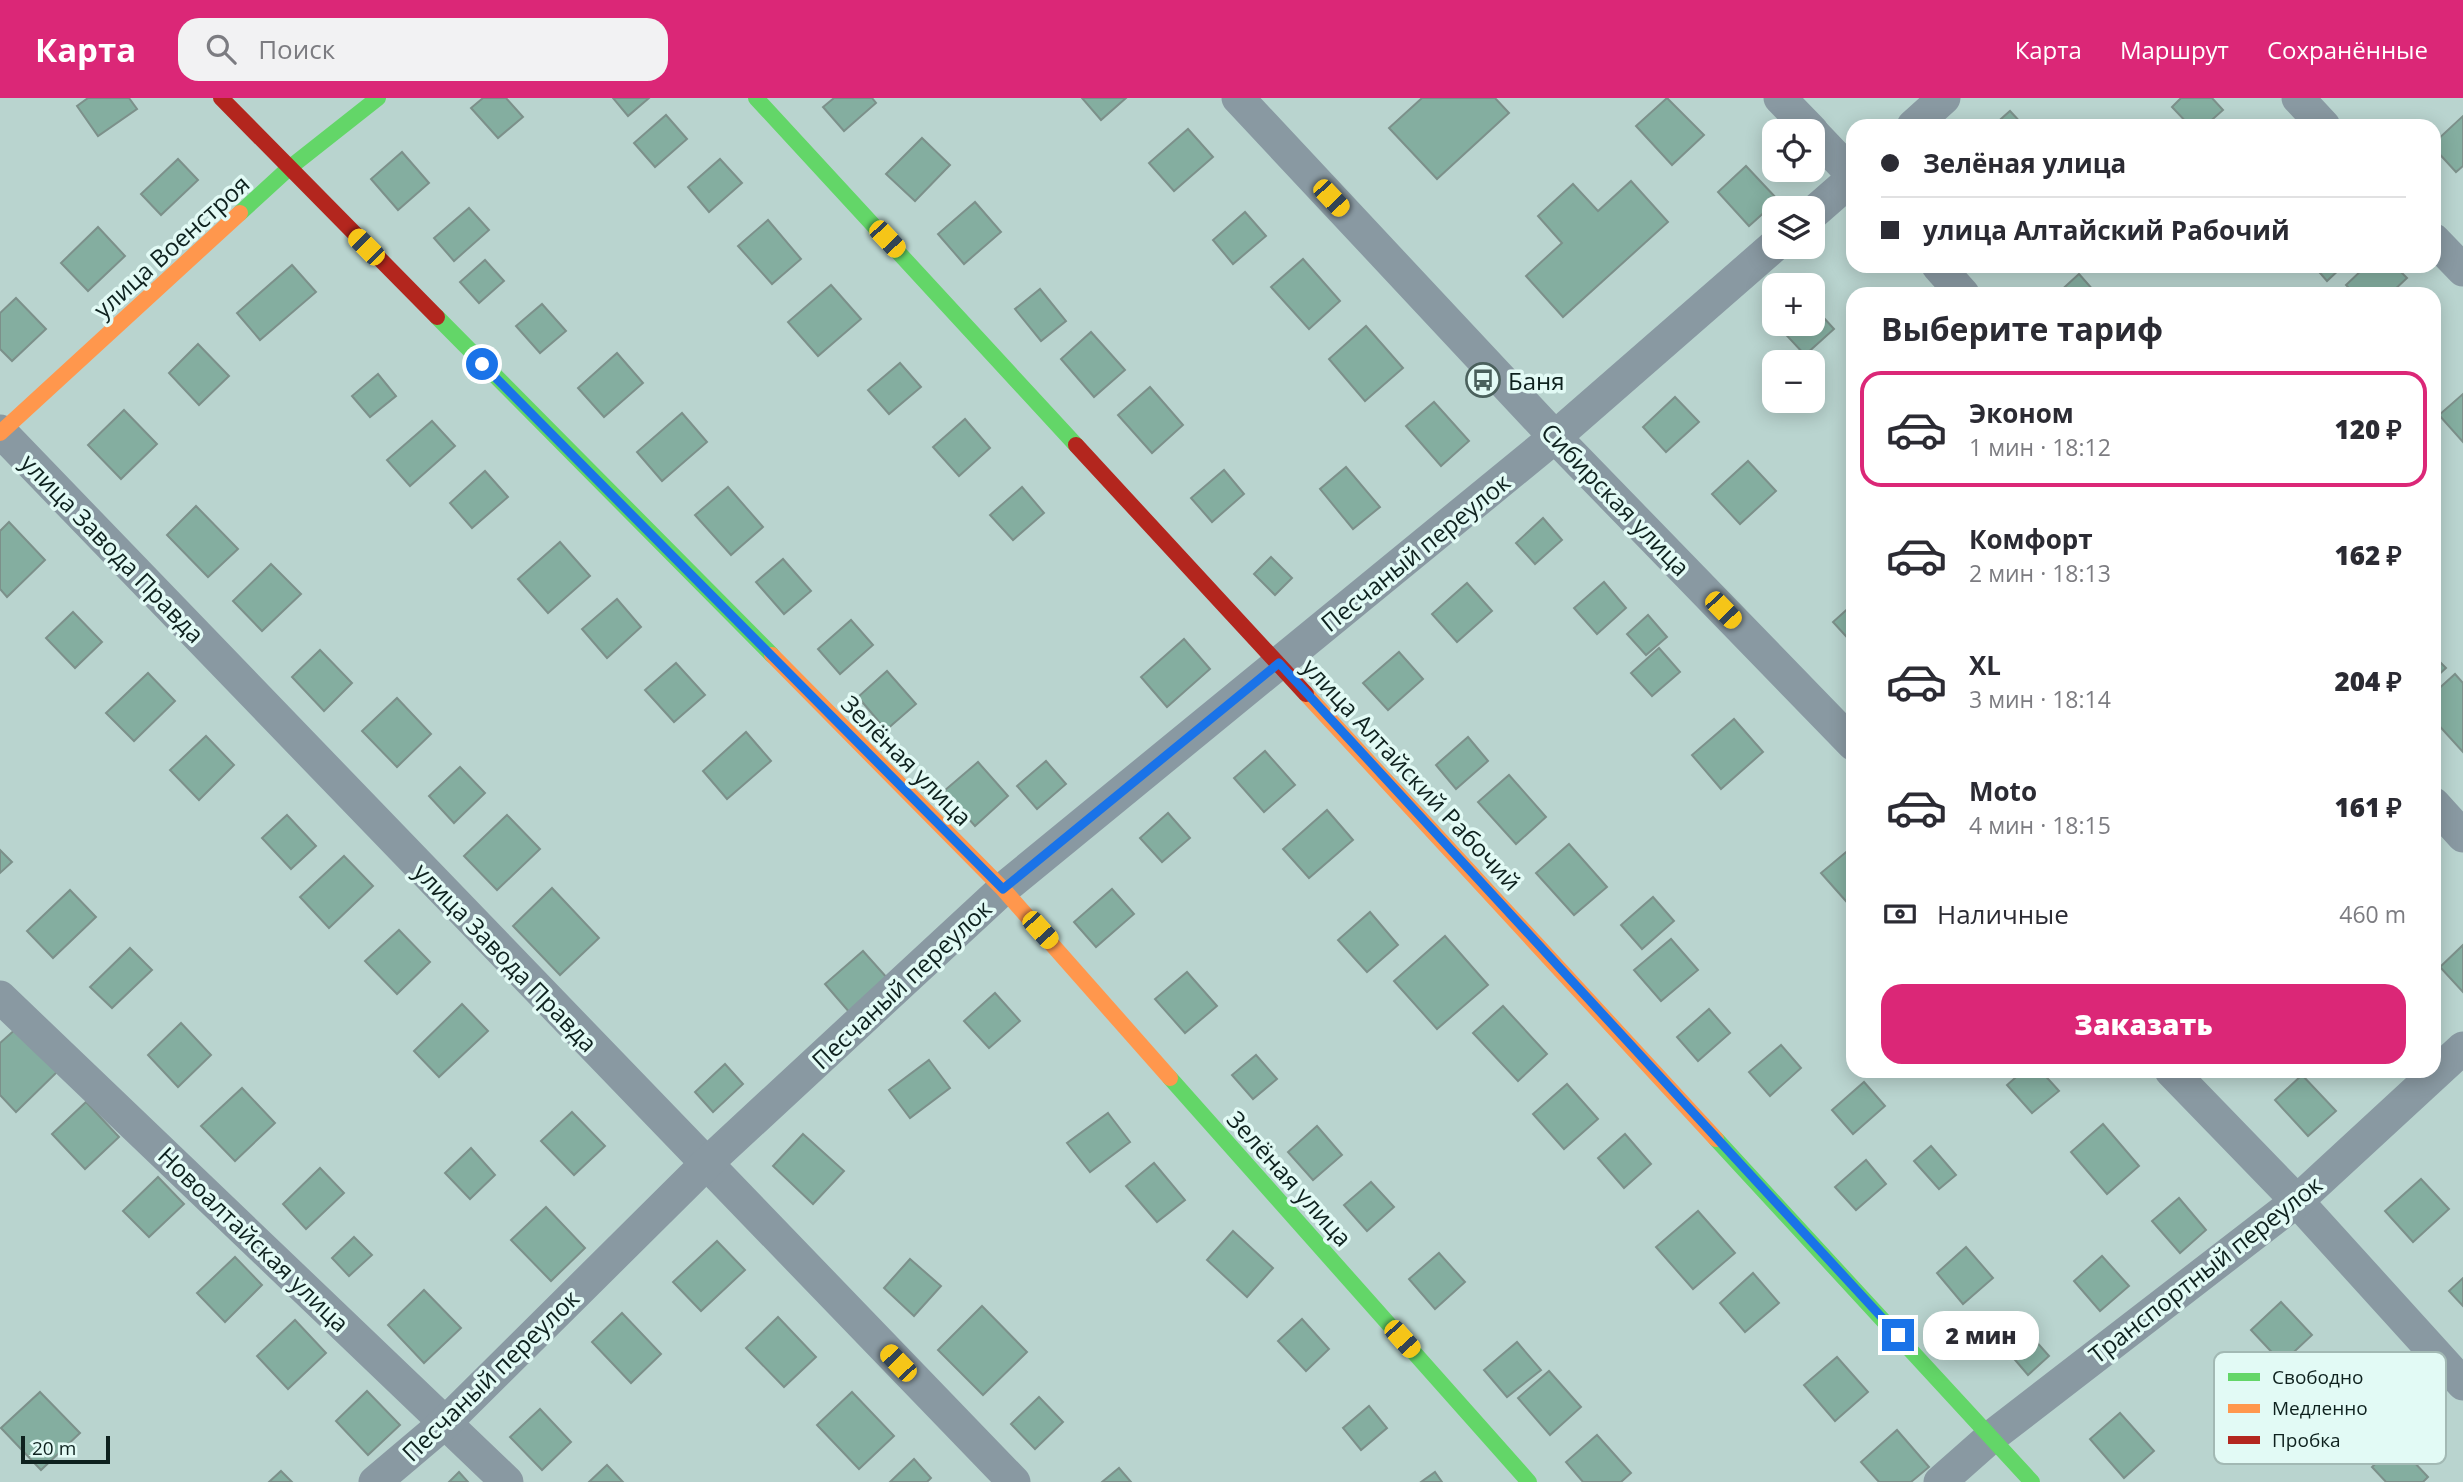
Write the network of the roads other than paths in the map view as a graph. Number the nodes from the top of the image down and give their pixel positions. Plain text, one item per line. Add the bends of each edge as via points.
1 (221, 98) edge
2 (378, 98) edge
3 (756, 98) edge
4 (1238, 98) edge
5 (1780, 98) edge
6 (1944, 98) edge
7 (2298, 98) edge
8 (1800, 119) edge
9 (1921, 119) edge
10 (2318, 119) edge
11 (1825, 146) edge
12 (1846, 168) edge
13 (288, 169) junction
14 (1846, 182) edge
15 (1825, 202) edge
16 (2441, 247) edge
17 (1762, 256) edge
18 (2463, 270) edge
19 (1944, 273) edge
20 (1958, 287) edge
21 (0, 432) edge
22 (1555, 437) junction
23 (1279, 663) junction
24 (1846, 737) edge
25 (2441, 811) edge
26 (2463, 835) edge
27 (1003, 889) junction
28 (0, 996) edge
29 (2463, 1048) edge
30 (2441, 1068) edge
31 (2178, 1078) edge
32 (2430, 1078) edge
33 (705, 1165) junction
34 (2297, 1201) junction
35 (2434, 1352) edge
36 (2446, 1365) edge
37 (2463, 1384) edge
38 (446, 1422) junction
39 (1991, 1437) junction
40 (375, 1482) edge
41 (507, 1482) edge
42 (1014, 1482) edge
43 (1529, 1482) edge
44 (1940, 1482) edge
45 (2032, 1482) edge

1 - 13 street, Зелёная улица
2 - 13 street, улица Военстроя
3 - 23 street, улица Алтайский Рабочий
4 - 22 street, Сибирская улица
5 - 8 street
6 - 9 street
7 - 10 street
11 - 12 street
13 - 21 street, улица Военстроя
13 - 27 street, Зелёная улица
14 - 15 street
16 - 18 street
17 - 22 street, Песчаный переулок
19 - 20 street
21 - 33 street, улица Завода Правда
22 - 23 street, Песчаный переулок
22 - 24 street, Сибирская улица
23 - 27 street, Песчаный переулок
23 - 39 street, улица Алтайский Рабочий
25 - 26 street
27 - 33 street, Песчаный переулок
27 - 43 street, Зелёная улица
28 - 38 street, Новоалтайская улица
29 - 30 street, Транспортный переулок
31 - 34 street
32 - 34 street, Транспортный переулок
33 - 38 street, Песчаный переулок
33 - 42 street, улица Завода Правда
34 - 35 street
34 - 39 street, Транспортный переулок
36 - 37 street
38 - 40 street, Песчаный переулок
38 - 41 street, Новоалтайская улица
39 - 44 street, Транспортный переулок
39 - 45 street, улица Алтайский Рабочий

